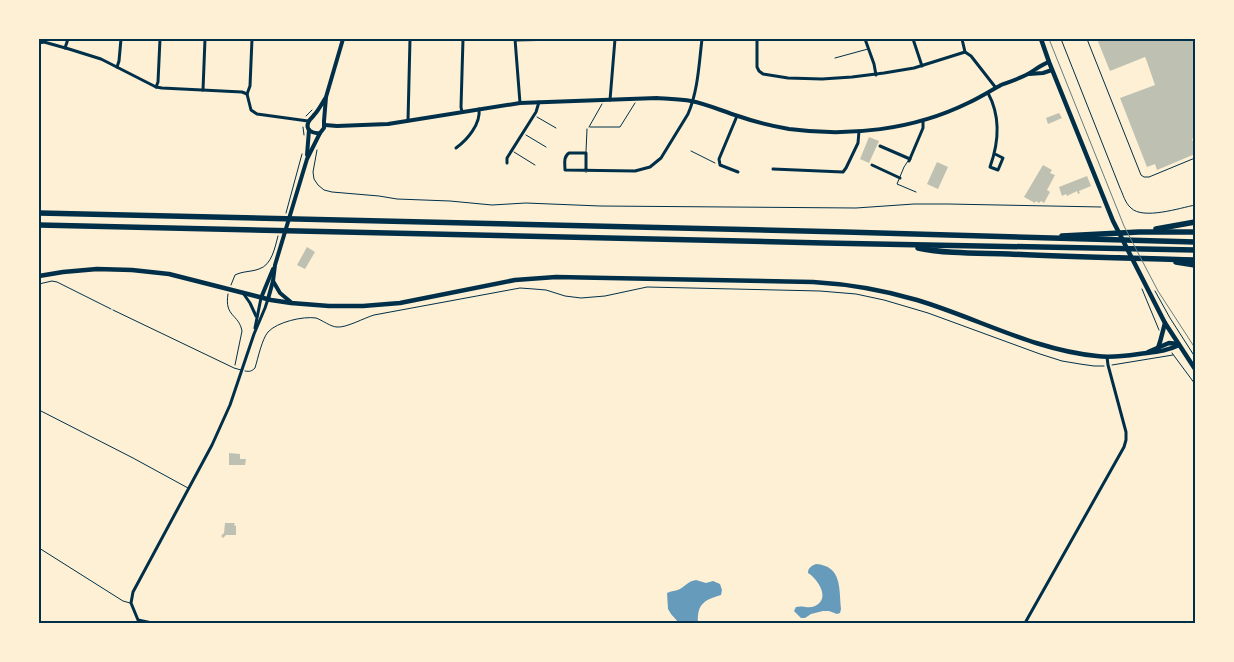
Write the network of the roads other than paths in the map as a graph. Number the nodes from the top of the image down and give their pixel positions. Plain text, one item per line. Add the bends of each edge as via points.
1 (68, 39) edge
2 (121, 39) edge
3 (160, 39) edge
4 (205, 39) edge
5 (252, 39) edge
6 (343, 39) edge
7 (410, 39) edge
8 (463, 39) edge
9 (559, 39) edge
10 (615, 39) edge
11 (702, 39) edge
12 (757, 39) edge
13 (864, 39) edge
14 (913, 39) edge
15 (962, 39) edge
16 (1041, 39) edge
17 (1061, 39) edge
18 (1087, 39) edge
19 (515, 40) edge
20 (39, 43) edge
21 (66, 48) junction
22 (868, 49) junction
23 (965, 52) junction
24 (835, 58) dead end
25 (1049, 62) junction
26 (922, 66) junction
27 (117, 67) junction
28 (1052, 70) junction
29 (876, 75) junction
30 (1027, 75) junction
31 (156, 87) junction
32 (996, 88) junction
33 (202, 90) junction
34 (988, 93) junction
35 (247, 94) junction
36 (326, 97) junction
37 (608, 100) junction
38 (538, 101) junction
39 (692, 102) junction
40 (520, 103) junction
41 (479, 109) junction
42 (462, 112) junction
43 (737, 116) junction
44 (313, 117) junction
45 (923, 120) junction
46 (308, 121) junction
47 (408, 121) junction
48 (324, 123) junction
49 (587, 129) road end
50 (309, 130) junction
51 (859, 131) junction
52 (320, 133) junction
53 (880, 146) dead end
54 (456, 148) dead end
55 (586, 153) junction
56 (995, 154) junction
57 (1195, 158) edge
58 (304, 159) junction
59 (909, 160) junction
60 (507, 163) dead end
61 (872, 165) dead end
62 (773, 169) dead end
63 (586, 171) junction
64 (738, 172) dead end
65 (900, 178) junction
66 (916, 192) dead end
67 (1195, 204) edge
68 (39, 213) edge
69 (1195, 222) edge
70 (39, 226) edge
71 (1136, 232) junction
72 (1195, 232) edge
73 (1041, 237) junction
74 (1195, 242) edge
75 (904, 245) junction
76 (1123, 247) junction
77 (1195, 250) edge
78 (1159, 259) junction
79 (1195, 260) edge
80 (275, 265) junction
81 (1195, 265) edge
82 (39, 276) edge
83 (272, 281) junction
84 (242, 293) junction
85 (261, 298) junction
86 (268, 299) junction
87 (292, 303) junction
88 (113, 310) road end
89 (256, 316) junction
90 (1165, 323) junction
91 (254, 334) junction
92 (1178, 344) junction
93 (1158, 348) junction
94 (1142, 354) junction
95 (1107, 357) junction
96 (1195, 368) edge
97 (242, 370) junction
98 (39, 410) edge
99 (188, 488) junction
100 (39, 548) edge
101 (131, 603) junction
102 (152, 623) edge
103 (1025, 623) edge

1 - 21 street
2 - 27 street
3 - 31 street
4 - 33 street
5 - 35 street
6 - 36 street
7 - 47 street
8 - 42 street
9 - 19 street
10 - 37 street
11 - 39 street
12 - 29 street via 757,67 763,74 822,79
13 - 22 street
14 - 26 street
15 - 23 street
16 - 25 main road
17 - 67 lane via 1130,208 1146,214
18 - 57 lane via 1141,175 1148,177
19 - 40 street
20 - 21 street
21 - 27 street
22 - 24 lane
22 - 29 street
23 - 26 street
23 - 32 street
25 - 28 main road
25 - 30 street
26 - 29 street
27 - 31 street
28 - 30 street
28 - 76 main road
30 - 32 street
31 - 33 street
32 - 34 street
33 - 35 street
34 - 45 street
34 - 56 street via 998,126
35 - 46 street via 251,110 257,114
36 - 44 street
36 - 48 street
37 - 38 street
37 - 39 street via 673,99
38 - 40 street
38 - 60 street via 538,109
39 - 43 street
39 - 63 street via 660,158 650,167 635,171
40 - 41 street
41 - 42 street
41 - 54 street via 478,120 465,141
42 - 47 street
43 - 51 street via 791,129
43 - 64 street via 719,158 720,165
44 - 46 street
44 - 48 street via 319,117
45 - 51 street
45 - 59 street via 924,128
46 - 50 street
47 - 48 street via 336,126
48 - 52 street
49 - 55 lane
50 - 52 street via 314,134
50 - 58 street
51 - 62 street via 858,143 843,172
52 - 58 street
53 - 59 street
55 - 63 street
55 - 63 street via 568,153 565,170
56 - 56 street via 990,167 998,170 1004,158
58 - 80 street
59 - 65 lane
61 - 65 street
65 - 66 lane via 897,184
68 - 73 highway
69 - 71 highway
70 - 75 highway
71 - 72 highway
71 - 73 highway
73 - 74 highway
75 - 76 highway
75 - 78 highway via 971,253
76 - 77 highway
76 - 90 main road
78 - 79 highway
78 - 81 highway
80 - 83 street
80 - 85 street
82 - 84 main road via 97,269 132,270 169,274
83 - 86 street
83 - 87 street
84 - 85 main road
84 - 89 street
85 - 86 main road
85 - 89 street
86 - 87 main road
86 - 91 street
87 - 95 main road via 329,306 400,303 515,280 556,277 831,283 886,291 1043,346
88 - 97 lane
89 - 91 street
90 - 92 main road
90 - 93 main road
91 - 97 street
92 - 93 main road via 1169,343
92 - 94 main road via 1168,350
92 - 96 main road
93 - 94 main road
94 - 95 main road
95 - 103 street via 1126,432 1124,447
97 - 99 street via 222,424
98 - 99 lane
99 - 101 street via 132,592
100 - 101 lane
101 - 102 street via 138,620

